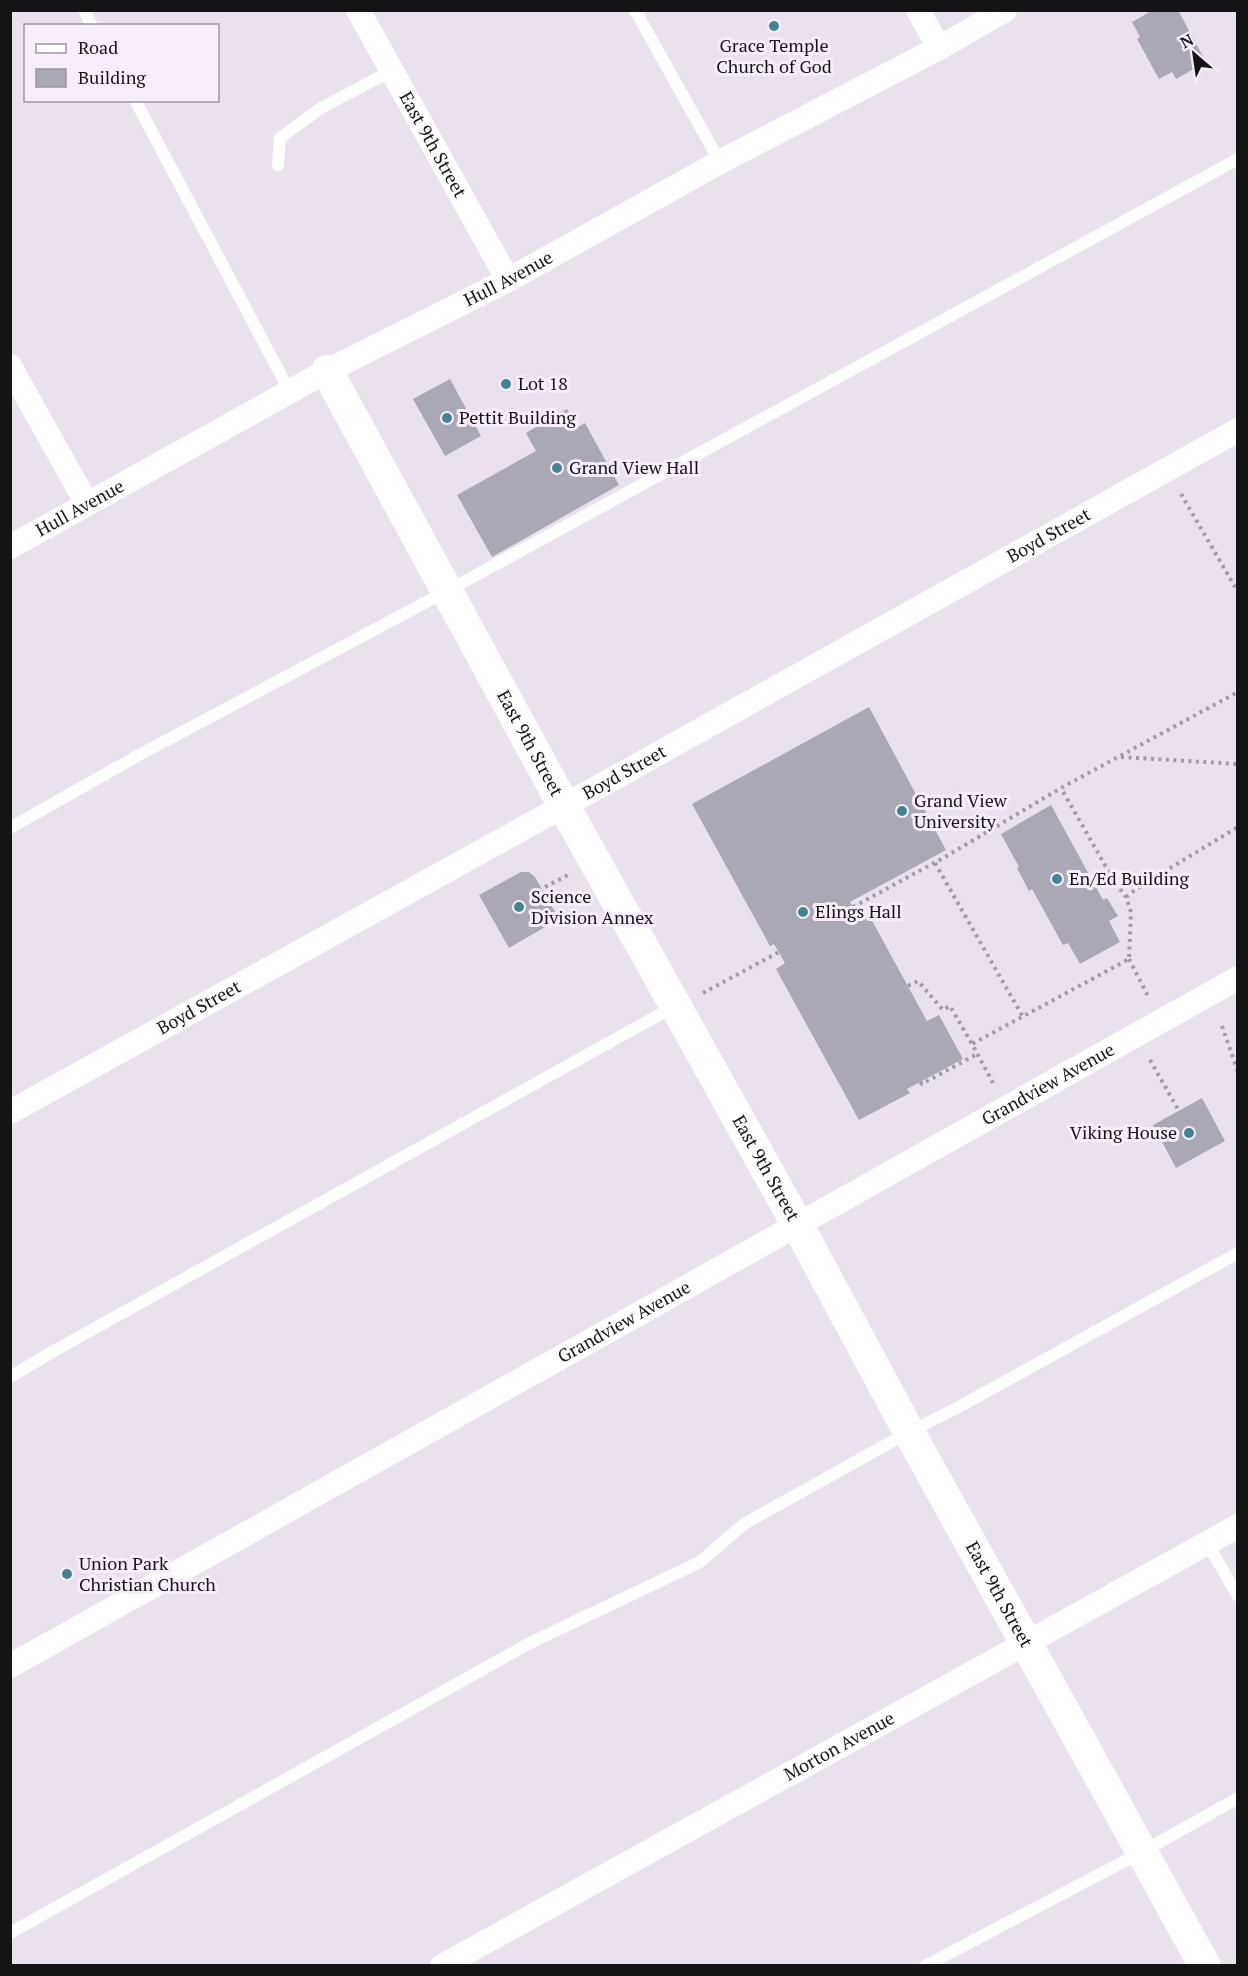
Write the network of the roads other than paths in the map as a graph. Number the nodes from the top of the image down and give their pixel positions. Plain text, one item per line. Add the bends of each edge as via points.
1 (84, 10) edge
2 (358, 10) edge
3 (635, 10) edge
4 (918, 10) edge
5 (1005, 10) edge
6 (91, 24) edge
7 (939, 48) junction
8 (392, 71) junction
9 (136, 102) edge
10 (1238, 159) edge
11 (720, 162) junction
12 (278, 165) dead end
13 (508, 280) junction
14 (10, 366) edge
15 (327, 371) junction
16 (290, 392) junction
17 (1238, 430) edge
18 (87, 504) junction
19 (10, 547) edge
20 (447, 591) junction
21 (564, 806) junction
22 (10, 828) edge
23 (1238, 978) edge
24 (676, 1007) junction
25 (10, 1112) edge
26 (797, 1224) junction
27 (1238, 1253) edge
28 (10, 1377) edge
29 (909, 1432) junction
30 (1238, 1526) edge
31 (1207, 1543) junction
32 (1238, 1596) edge
33 (1026, 1641) junction
34 (10, 1666) edge
35 (1238, 1798) edge
36 (1142, 1852) junction
37 (10, 1933) edge
38 (442, 1965) edge
39 (925, 1965) edge
40 (1205, 1965) edge

1 - 6 lane
2 - 8 street, East 9th Street
3 - 11 lane
4 - 7 street
5 - 7 street, Hull Avenue
7 - 11 street, Hull Avenue
8 - 12 lane via 321,108 280,138
8 - 13 street, East 9th Street
9 - 16 lane
10 - 20 lane
11 - 13 street, Hull Avenue
13 - 15 street, Hull Avenue
14 - 18 street
15 - 16 street, Hull Avenue
15 - 20 street, East 9th Street
16 - 18 street, Hull Avenue
17 - 21 street, Boyd Street
18 - 19 street, Hull Avenue
20 - 21 street, East 9th Street
20 - 22 lane via 139,754
21 - 24 street, East 9th Street
21 - 25 street, Boyd Street
23 - 26 street, Grandview Avenue
24 - 26 street, East 9th Street
24 - 28 lane
26 - 29 street, East 9th Street
26 - 34 street, Grandview Avenue
27 - 29 lane
29 - 33 street, East 9th Street
29 - 37 lane via 744,1524 700,1562 530,1643
30 - 31 street, Morton Avenue
31 - 32 lane
31 - 33 street, Morton Avenue
33 - 36 street, East 9th Street
33 - 38 street, Morton Avenue
35 - 36 lane
36 - 39 lane
36 - 40 street, East 9th Street

